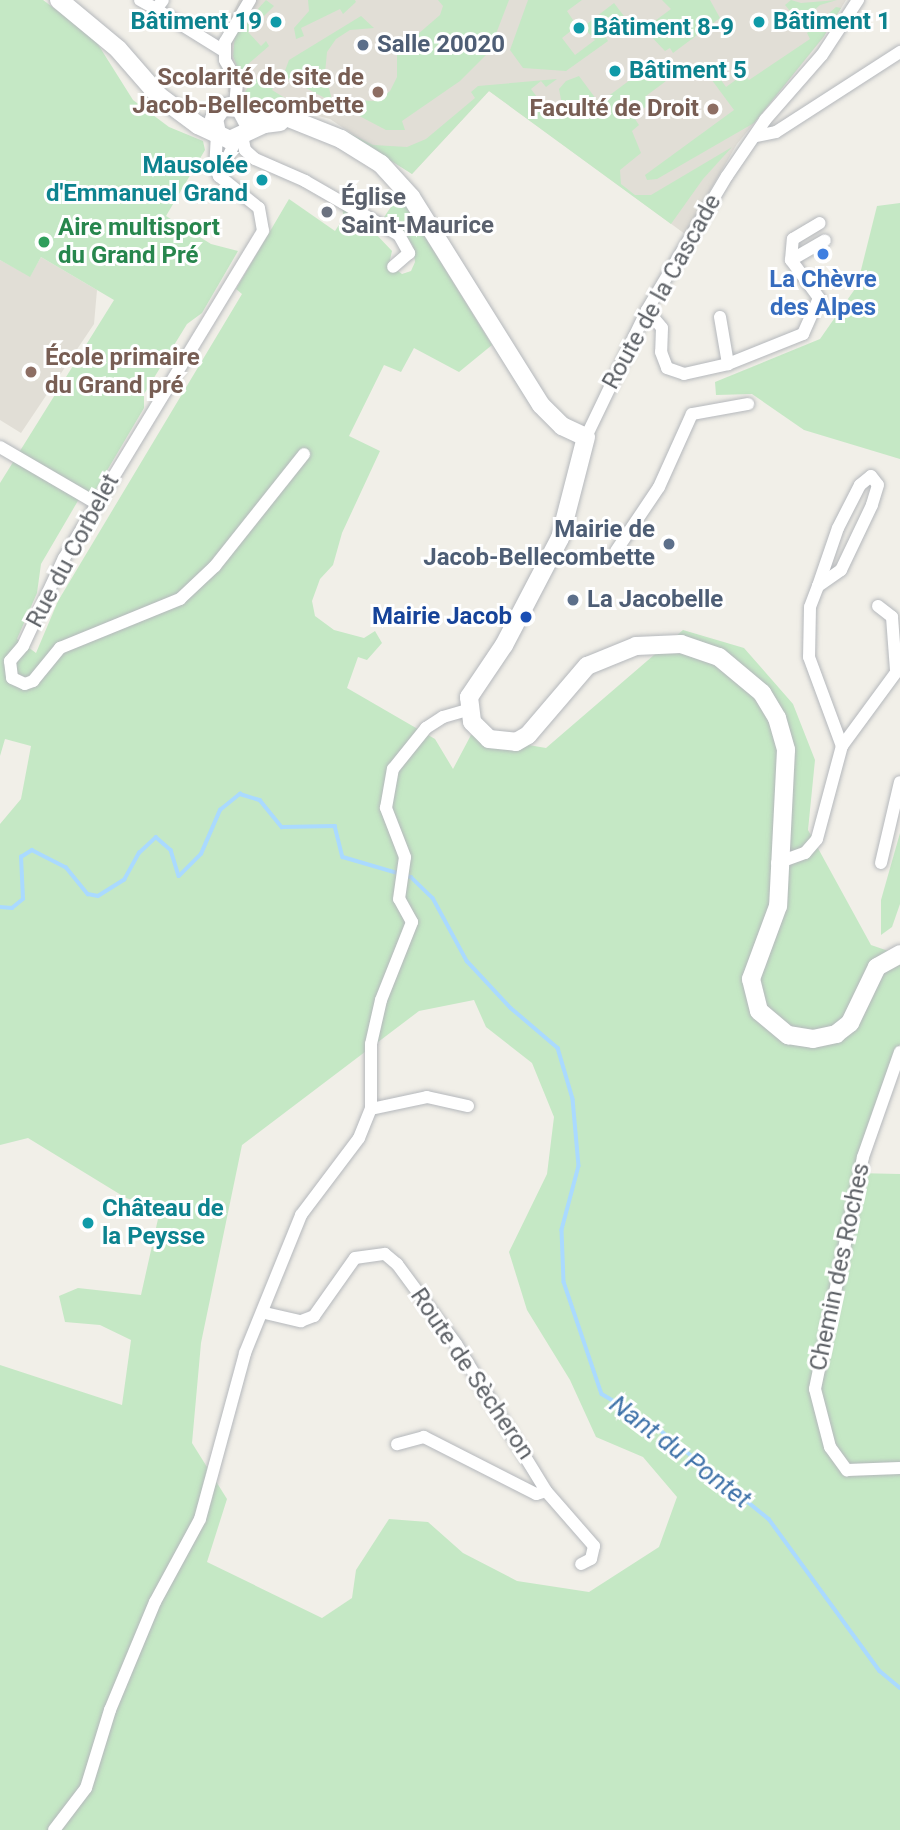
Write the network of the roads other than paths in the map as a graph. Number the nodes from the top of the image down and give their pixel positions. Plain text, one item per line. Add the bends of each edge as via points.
1 (59, 0) edge
2 (140, 0) edge
3 (250, 0) edge
4 (858, 0) edge
5 (160, 5) edge
6 (224, 51) junction
7 (900, 52) edge
8 (169, 105) junction
9 (239, 109) junction
10 (216, 114) junction
11 (301, 124) junction
12 (217, 133) junction
13 (756, 136) junction
14 (240, 137) junction
15 (219, 176) junction
16 (820, 223) dead end
17 (825, 240) dead end
18 (791, 260) junction
19 (393, 267) dead end
20 (647, 310) junction
21 (720, 317) dead end
22 (728, 364) junction
23 (748, 404) dead end
24 (586, 437) junction
25 (0, 447) edge
26 (304, 454) dead end
27 (96, 503) junction
28 (616, 551) dead end
29 (818, 586) junction
30 (878, 606) dead end
31 (898, 668) edge
32 (468, 710) junction
33 (842, 746) junction
34 (900, 782) edge
35 (779, 838) junction
36 (813, 845) junction
37 (777, 863) junction
38 (881, 863) dead end
39 (900, 954) edge
40 (900, 1052) edge
41 (468, 1106) dead end
42 (371, 1110) junction
43 (265, 1313) junction
44 (397, 1444) dead end
45 (900, 1468) edge
46 (546, 1491) junction
47 (581, 1564) dead end
48 (54, 1830) edge

1 - 8 street via 118,49
2 - 5 street
3 - 6 street
4 - 13 street, Route de la Cascade via 822,55
5 - 6 street
6 - 9 street via 237,81
7 - 13 street via 776,132
8 - 10 street
8 - 12 street
9 - 10 street
9 - 11 street
9 - 14 street via 248,124
10 - 12 street
11 - 14 street via 264,124
11 - 24 street via 363,150 399,181 541,405 562,426
12 - 14 street
12 - 15 street via 215,167
13 - 20 street, Route de la Cascade
14 - 15 street
14 - 19 street via 255,159 305,181 399,235 409,253
15 - 27 street, Rue du Corbelet via 258,208 263,231
16 - 18 street via 793,239
17 - 18 street
18 - 22 street via 819,298 813,318 803,334
20 - 22 street via 662,328 661,352 667,368 684,374
20 - 24 street, Route de la Cascade
21 - 22 street
23 - 28 street via 692,414 659,487
24 - 32 street via 560,538 504,645 469,697
25 - 27 street
26 - 27 street, Rue du Corbelet via 215,566 180,599 60,648 33,681 17,681 9,670 10,661 23,646 45,595
29 - 29 street via 841,569 867,516 878,485 871,476 860,485 838,528
29 - 33 street via 810,607 809,657
30 - 31 street via 892,617
31 - 33 street
32 - 35 street via 472,722 489,739 516,742 528,735 566,687 598,659 651,643 681,644 710,652 755,684 781,728 786,771
32 - 42 street via 426,728 393,769 386,808 405,857 399,899 412,922 381,1000 371,1044
33 - 36 street
34 - 38 street
35 - 36 street via 796,847
35 - 37 street
36 - 37 street
37 - 39 street via 776,917 756,956 751,979 759,1011 776,1028 800,1039 836,1034 850,1023 877,967
40 - 45 street, Chemin des Roches via 863,1157 815,1390 830,1447 847,1470
41 - 42 street via 426,1097
42 - 43 street via 359,1138 301,1216
43 - 46 street, Route de Sècheron via 301,1321 314,1316 355,1258 385,1254 456,1345
43 - 48 street via 245,1353 200,1519 177,1555 110,1710 86,1788
44 - 46 street, Route de Sècheron via 424,1437 536,1494
46 - 47 street via 594,1546 592,1559

